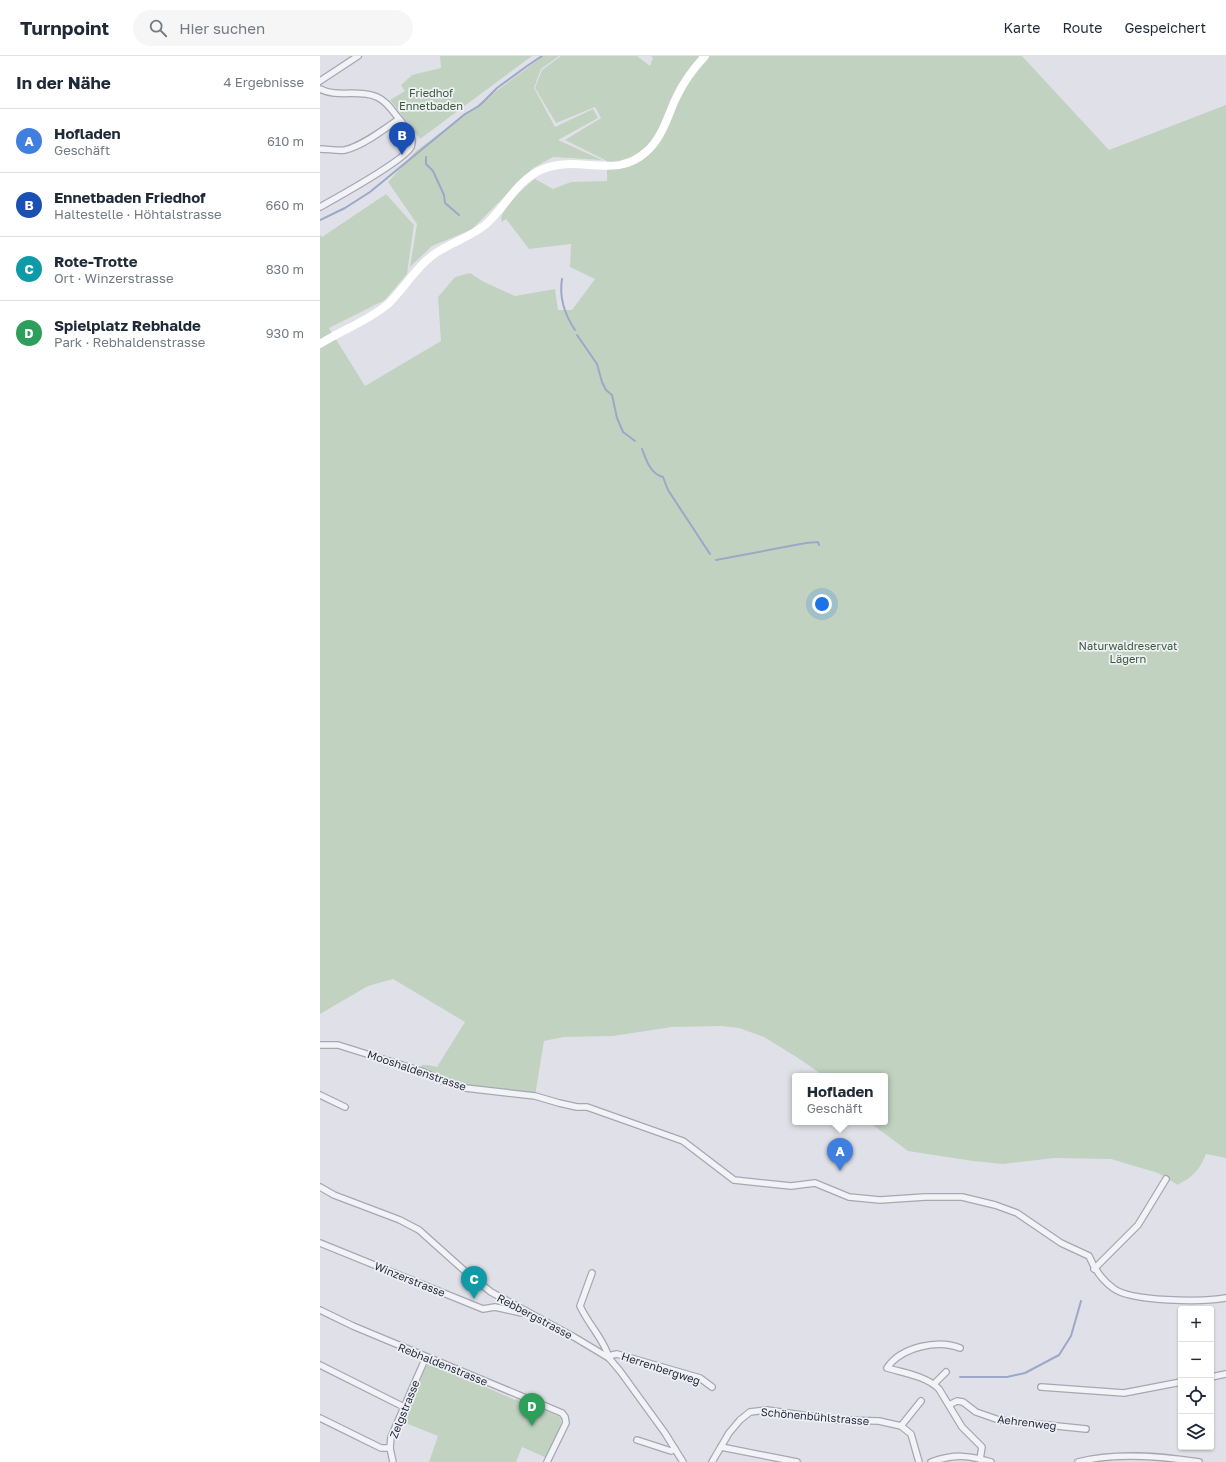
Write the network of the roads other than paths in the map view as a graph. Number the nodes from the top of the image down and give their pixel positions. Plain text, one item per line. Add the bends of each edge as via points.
1 (358, 56) edge
2 (705, 56) edge
3 (320, 81) edge
4 (320, 89) edge
5 (399, 119) junction
6 (320, 149) edge
7 (320, 207) edge
8 (320, 344) edge
9 (320, 1045) edge
10 (320, 1096) edge
11 (345, 1107) dead end
12 (1166, 1179) dead end
13 (320, 1187) edge
14 (320, 1243) edge
15 (1094, 1269) junction
16 (592, 1273) dead end
17 (1226, 1298) edge
18 (320, 1310) edge
19 (523, 1310) junction
20 (960, 1348) dead end
21 (426, 1357) junction
22 (609, 1358) junction
23 (320, 1365) edge
24 (946, 1372) dead end
25 (1226, 1374) edge
26 (1214, 1376) edge
27 (1178, 1383) edge
28 (934, 1384) junction
29 (1041, 1387) dead end
30 (712, 1388) dead end
31 (921, 1401) dead end
32 (948, 1405) junction
33 (404, 1407) junction
34 (320, 1418) edge
35 (901, 1426) junction
36 (1086, 1429) dead end
37 (637, 1440) dead end
38 (721, 1447) junction
39 (390, 1448) junction
40 (675, 1450) junction
41 (980, 1459) junction
42 (393, 1462) edge
43 (547, 1462) edge
44 (683, 1462) edge
45 (712, 1462) edge
46 (797, 1462) edge
47 (919, 1462) edge
48 (931, 1462) edge
49 (991, 1462) edge
50 (1078, 1462) edge
51 (1198, 1462) edge

1 - 3 street
2 - 8 main road via 677,94 659,137 637,160 614,167 564,164 536,172 518,186 493,218 478,231 426,260 387,305
4 - 5 street via 376,97 389,106
5 - 6 street via 351,148
5 - 7 street via 411,136 411,146 385,168
9 - 15 street, Mooshaldenstrasse via 338,1045 465,1088 535,1096 559,1104 587,1107 683,1141 734,1180 791,1186 815,1183 849,1197 880,1200 962,1198 995,1205 1023,1216 1061,1243 1089,1256
10 - 11 street
12 - 15 street via 1138,1226
13 - 19 street, Rebbergstrasse via 419,1230 491,1292
14 - 19 street, Winzerstrasse via 484,1309 495,1307 522,1313
15 - 17 street, Mooshaldenstrasse via 1113,1289 1136,1296 1201,1300
16 - 22 street, Rebbergstrasse via 580,1306 607,1350
18 - 21 street, Rebhaldenstrasse
19 - 22 street, Rebbergstrasse
20 - 28 street via 941,1344 926,1346 896,1358 887,1368 917,1376
21 - 33 street, Zelgstrasse
21 - 43 street, Rebhaldenstrasse via 562,1413 566,1423
22 - 30 street, Herrenbergweg via 616,1354 700,1378
22 - 40 street, Rebbergstrasse
23 - 33 street
24 - 28 street
25 - 26 street
27 - 29 street via 1124,1393
28 - 32 street
31 - 35 street
32 - 36 street, Aehrenweg via 957,1401 963,1402 976,1412 999,1420
32 - 41 street via 962,1427 982,1447
33 - 39 street, Zelgstrasse via 391,1436
34 - 39 street via 381,1448
35 - 38 street, Schönenbühlstrasse via 768,1410 750,1412 729,1433
35 - 47 street via 911,1434
37 - 40 street
38 - 45 street, Schönenbühlstrasse
38 - 46 street
39 - 42 street, Zelgstrasse
40 - 44 street, Rebbergstrasse
41 - 48 street via 962,1455
41 - 49 street
50 - 51 street via 1139,1456

